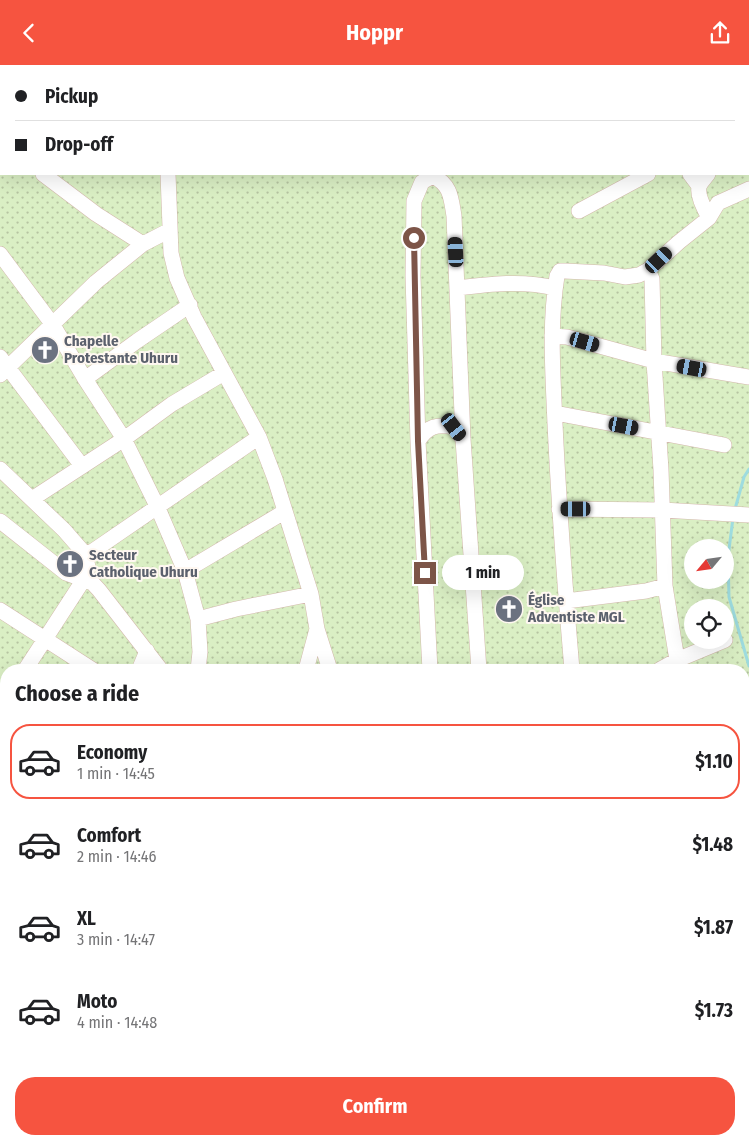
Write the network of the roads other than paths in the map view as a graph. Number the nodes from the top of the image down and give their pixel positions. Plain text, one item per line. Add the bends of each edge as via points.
1 (44, 175) edge
2 (168, 175) edge
3 (646, 175) edge
4 (706, 175) edge
5 (421, 178) edge
6 (694, 180) edge
7 (749, 189) edge
8 (578, 211) dead end
9 (709, 218) junction
10 (170, 230) junction
11 (143, 244) junction
12 (0, 254) edge
13 (648, 270) junction
14 (458, 288) junction
15 (554, 288) junction
16 (190, 305) junction
17 (53, 325) junction
18 (552, 336) junction
19 (654, 361) junction
20 (3, 367) edge
21 (224, 373) junction
22 (749, 377) edge
23 (85, 379) junction
24 (555, 413) junction
25 (658, 433) junction
26 (259, 437) junction
27 (124, 439) junction
28 (463, 439) junction
29 (418, 441) junction
30 (724, 445) dead end
31 (82, 465) junction
32 (0, 469) edge
33 (32, 499) junction
34 (158, 506) junction
35 (559, 509) junction
36 (662, 509) junction
37 (749, 515) edge
38 (286, 519) junction
39 (0, 521) edge
40 (304, 535) dead end
41 (86, 553) junction
42 (185, 571) junction
43 (86, 576) junction
44 (665, 586) junction
45 (311, 594) junction
46 (566, 601) junction
47 (0, 610) edge
48 (198, 619) junction
49 (317, 629) junction
50 (46, 641) junction
51 (708, 649) edge
52 (147, 651) junction
53 (29, 664) edge
54 (82, 664) edge
55 (141, 664) edge
56 (157, 664) edge
57 (199, 664) edge
58 (308, 664) edge
59 (328, 664) edge
60 (430, 664) edge
61 (479, 664) edge
62 (571, 664) edge
63 (679, 664) edge
64 (681, 664) edge

1 - 11 street
2 - 10 street
3 - 8 street
4 - 6 street
5 - 14 street via 433,176 443,181 450,193
5 - 29 street via 414,201 413,276
6 - 9 street
7 - 9 street via 718,203
9 - 13 street
10 - 11 street
10 - 16 street via 177,278
11 - 17 street via 96,282
12 - 17 street
13 - 15 street via 625,277 560,271
13 - 19 street via 652,279
14 - 15 street via 513,283
14 - 28 street
15 - 18 street
16 - 21 street
16 - 23 street
17 - 20 street
17 - 23 street
18 - 19 street via 567,337
18 - 24 street
19 - 22 street
19 - 25 street
20 - 31 street
21 - 26 street
21 - 27 street via 172,404
23 - 27 street
24 - 25 street
24 - 35 street
25 - 30 street
25 - 36 street
26 - 34 street
26 - 38 street
27 - 31 street
27 - 34 street
28 - 29 street via 454,427 442,425 430,428
28 - 61 street
29 - 60 street
31 - 33 street
32 - 33 street
33 - 41 street
34 - 41 street via 126,530
34 - 42 street
35 - 36 street
35 - 46 street
36 - 37 street
36 - 44 street
38 - 40 street
38 - 42 street
38 - 45 street
39 - 43 street via 66,573
41 - 43 street
42 - 48 street
43 - 50 street
43 - 52 street
44 - 46 street
44 - 63 street
45 - 48 street
45 - 49 street
46 - 62 street
47 - 50 street
48 - 57 street
49 - 58 street
49 - 59 street
50 - 53 street
50 - 54 street
51 - 64 street
52 - 55 street
52 - 56 street

